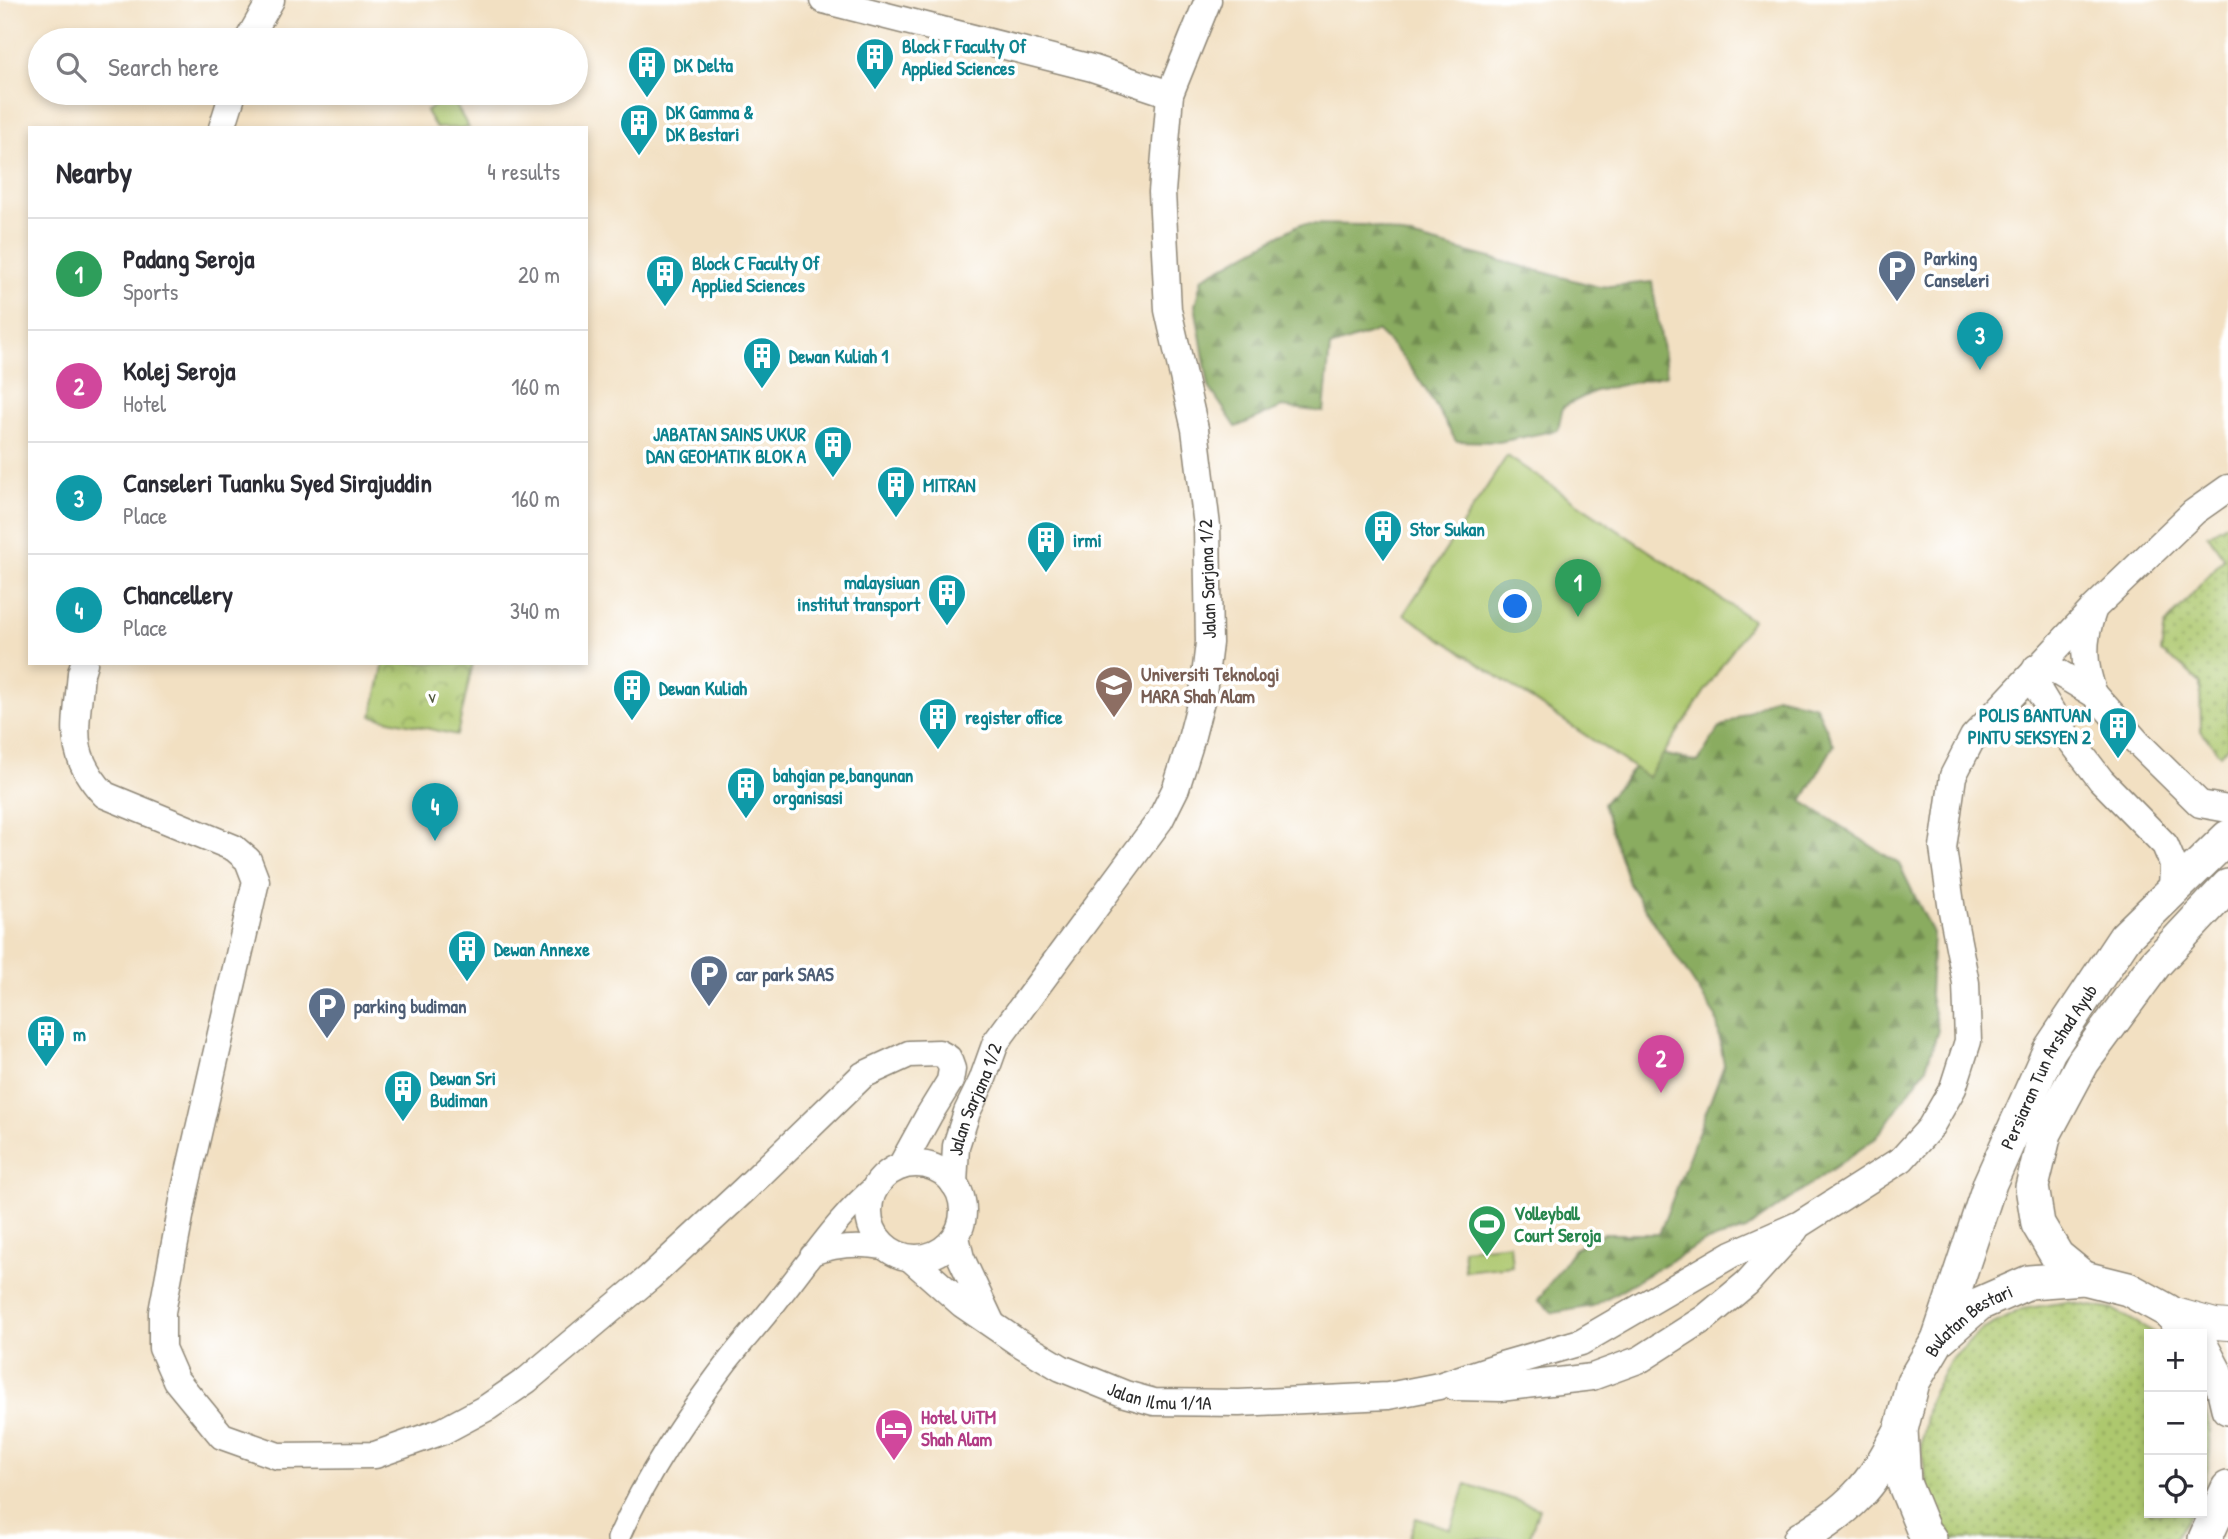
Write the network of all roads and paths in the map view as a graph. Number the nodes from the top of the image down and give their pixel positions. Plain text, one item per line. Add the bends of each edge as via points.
1 (271, 0) edge
2 (824, 0) edge
3 (1208, 0) edge
4 (255, 28) edge
5 (1170, 94) junction
6 (229, 105) edge
7 (223, 126) edge
8 (2227, 488) edge
9 (2094, 608) junction
10 (83, 665) edge
11 (2036, 668) junction
12 (2094, 694) junction
13 (2062, 729) junction
14 (1973, 737) junction
15 (2228, 809) edge
16 (2228, 837) edge
17 (2228, 886) edge
18 (2172, 890) junction
19 (901, 1166) junction
20 (878, 1183) junction
21 (954, 1184) junction
22 (1800, 1224) junction
23 (956, 1237) junction
24 (899, 1254) junction
25 (809, 1256) junction
26 (2084, 1279) junction
27 (991, 1323) junction
28 (2179, 1323) edge
29 (2228, 1325) edge
30 (1938, 1340) junction
31 (2207, 1357) edge
32 (1439, 1386) junction
33 (2228, 1408) edge
34 (1901, 1430) junction
35 (2228, 1488) edge
36 (618, 1539) edge
37 (1800, 1539) edge
38 (1930, 1539) edge
39 (2205, 1539) edge

1 - 4 street
2 - 5 street via 1092,68
3 - 5 street, Jalan Sarjana 1/2
5 - 21 street, Jalan Sarjana 1/2 via 1162,192 1168,310 1195,429 1207,526 1209,643 1203,693 1177,789 1160,820 996,1042 956,1146
6 - 7 street
8 - 9 street via 2194,512
9 - 11 street
9 - 12 street via 2084,651
10 - 19 street, Jalan Sarjana 1/2 via 76,744 91,780 105,795 234,848 248,860 256,881 185,1190 162,1312 162,1348 176,1380 222,1436 278,1456 375,1455 443,1431 488,1407 650,1277 863,1074 909,1054 939,1053 948,1058 950,1081
11 - 12 street via 2054,670
11 - 13 street via 2039,691
11 - 14 street
12 - 15 street via 2200,804
13 - 14 street via 2029,722
13 - 18 street via 2101,780 2165,845 2173,864
14 - 22 street via 1953,776 1943,848 1966,983 1968,1041 1953,1088 1930,1128 1902,1159
16 - 18 main road, Persiaran Tun Arshad Ayub
17 - 26 main road, Persiaran Tun Arshad Ayub via 2155,964 2083,1062 2045,1133 2032,1187 2038,1224 2057,1256
18 - 30 main road, Persiaran Tun Arshad Ayub via 2125,937 2049,1051 1990,1182
19 - 20 street
19 - 21 street via 931,1166
20 - 24 street via 872,1194 872,1230
20 - 25 street
21 - 23 street via 963,1210
22 - 32 street via 1732,1254 1581,1342
22 - 32 street via 1747,1283 1705,1318 1641,1360 1592,1377 1500,1388
23 - 24 street via 931,1256
23 - 27 street
24 - 25 street via 871,1246 839,1247
24 - 27 street, Jalan Ilmu 1/1A
25 - 36 street via 679,1429
26 - 28 main road, Bulatan Bestari via 2128,1289
26 - 30 main road, Bulatan Bestari via 2029,1282 1979,1304
27 - 32 street, Jalan Ilmu 1/1A via 1061,1368 1154,1402 1388,1396
28 - 29 main road
30 - 34 main road, Bulatan Bestari via 1913,1382
31 - 33 main road
34 - 37 main road via 1859,1494
34 - 38 main road, Bulatan Bestari via 1905,1483
35 - 39 main road

